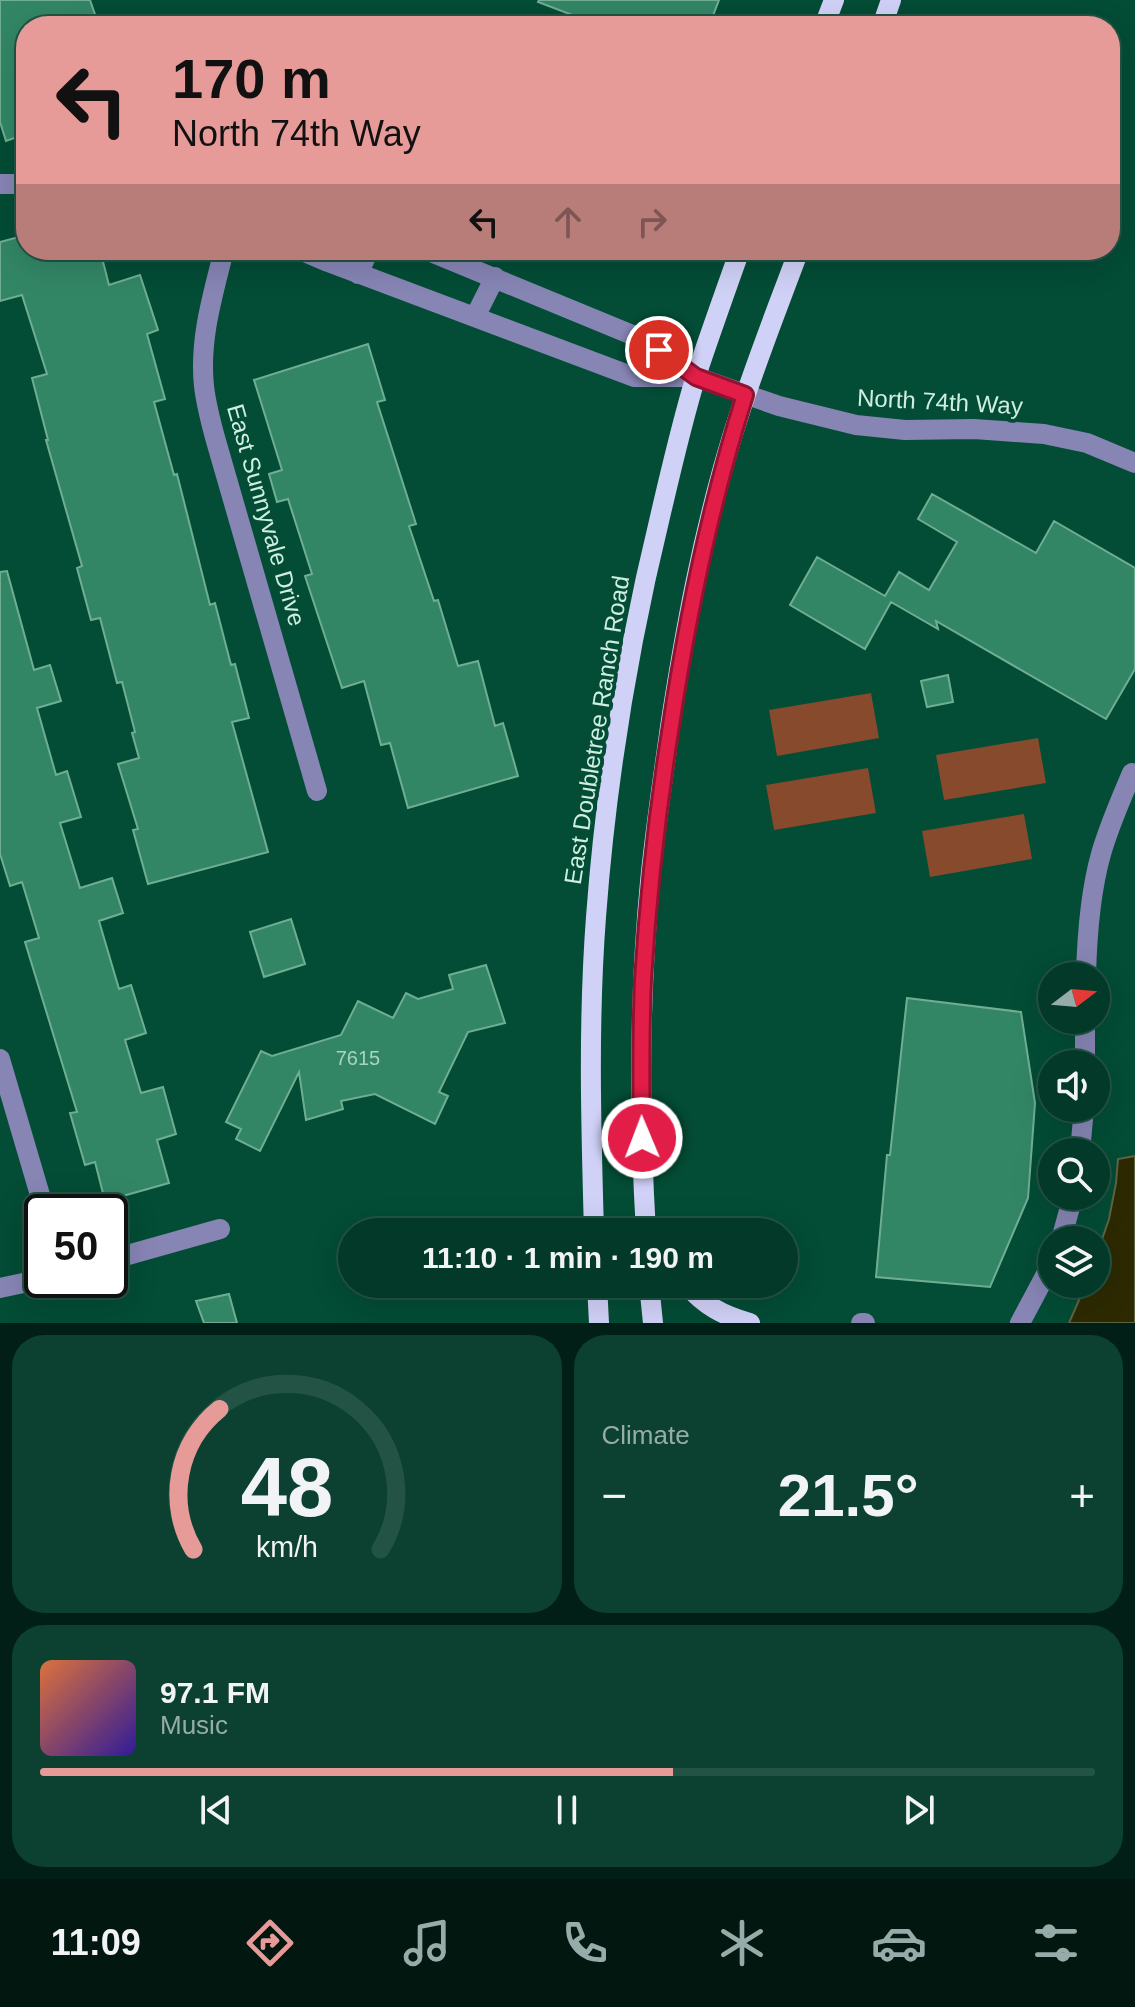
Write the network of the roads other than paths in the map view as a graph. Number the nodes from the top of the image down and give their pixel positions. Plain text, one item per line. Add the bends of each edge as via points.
1 (222, 260) edge
2 (324, 260) edge
3 (364, 260) edge
4 (452, 260) edge
5 (737, 260) edge
6 (795, 260) edge
7 (358, 274) junction
8 (495, 277) junction
9 (475, 317) junction
10 (696, 377) junction
11 (745, 395) junction
12 (1135, 463) edge
13 (1132, 773) dead end
14 (317, 791) dead end
15 (1087, 962) edge
16 (0, 1059) edge
17 (40, 1194) edge
18 (644, 1197) junction
19 (594, 1218) edge
20 (645, 1218) edge
21 (652, 1218) edge
22 (220, 1229) dead end
23 (128, 1255) edge
24 (24, 1283) edge
25 (0, 1288) edge
26 (1038, 1289) edge
27 (598, 1298) edge
28 (650, 1298) edge
29 (698, 1298) edge
30 (599, 1323) edge
31 (653, 1323) edge
32 (750, 1323) edge
33 (1020, 1323) edge

1 - 14 street, East Sunnyvale Drive via 206,327 206,401
2 - 7 street, North 74th Way
3 - 7 street
4 - 8 street, North 74th Way
5 - 10 main road, East Doubletree Ranch Road
6 - 11 main road
7 - 9 street, North 74th Way
8 - 9 street
8 - 10 street, North 74th Way via 647,341
9 - 10 street, North 74th Way via 634,377
10 - 11 street, North 74th Way
10 - 19 main road, East Doubletree Ranch Road via 642,589 605,822 591,1024
11 - 12 street, North 74th Way via 856,425 1044,434 1087,443
11 - 18 main road via 695,582 658,816 643,981
13 - 15 street via 1096,875
16 - 17 street
18 - 20 main road
18 - 21 main road
22 - 23 street
24 - 25 street
26 - 33 street
27 - 30 main road
28 - 31 main road
29 - 32 main road

